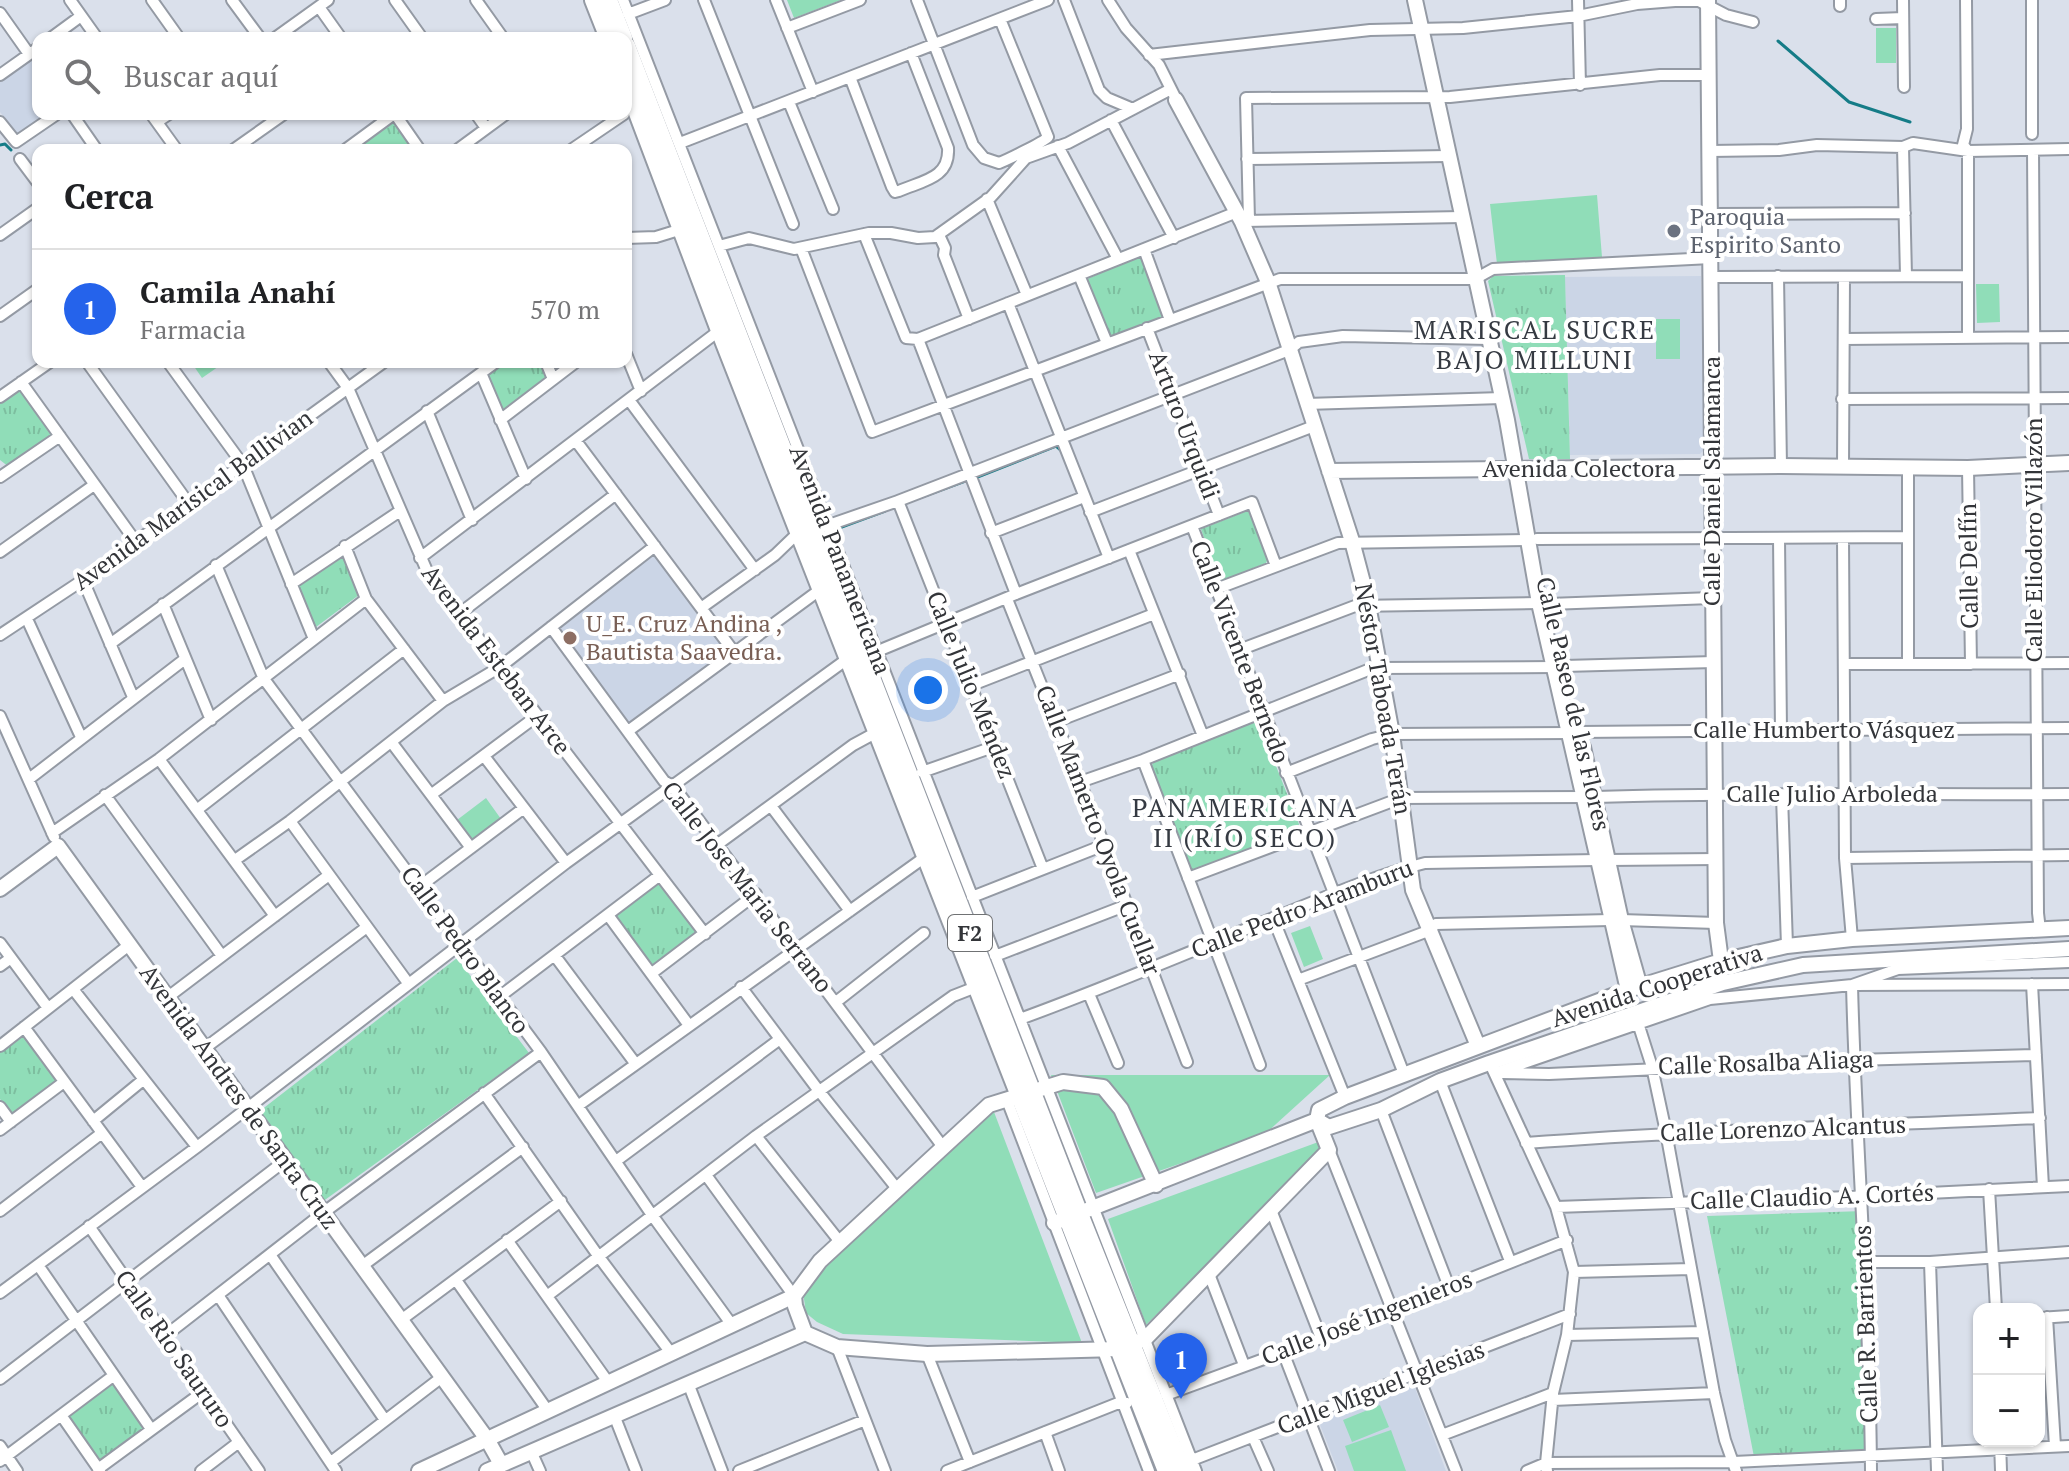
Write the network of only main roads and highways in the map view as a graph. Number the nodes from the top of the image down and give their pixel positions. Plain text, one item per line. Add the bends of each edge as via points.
1 (594, 0) edge
2 (608, 0) edge
3 (607, 32) edge
4 (621, 32) edge
5 (632, 61) edge
6 (632, 119) edge
7 (813, 528) junction
8 (862, 654) junction
9 (1026, 1094) junction
10 (1124, 1345) junction
11 (1190, 1467) edge
12 (1167, 1471) edge

1 - 3 highway
2 - 4 highway
5 - 7 highway, Avenida Panamericana / F2
6 - 7 highway, Avenida Panamericana / F2 via 720,330
7 - 8 highway, Avenida Panamericana / F2
7 - 8 highway, Avenida Panamericana / F2 via 821,589
8 - 9 highway, Avenida Panamericana / F2
8 - 9 highway, Avenida Panamericana / F2 via 877,732 976,987
9 - 10 highway, Avenida Panamericana / F2
10 - 11 highway, F2
10 - 12 highway, F2

